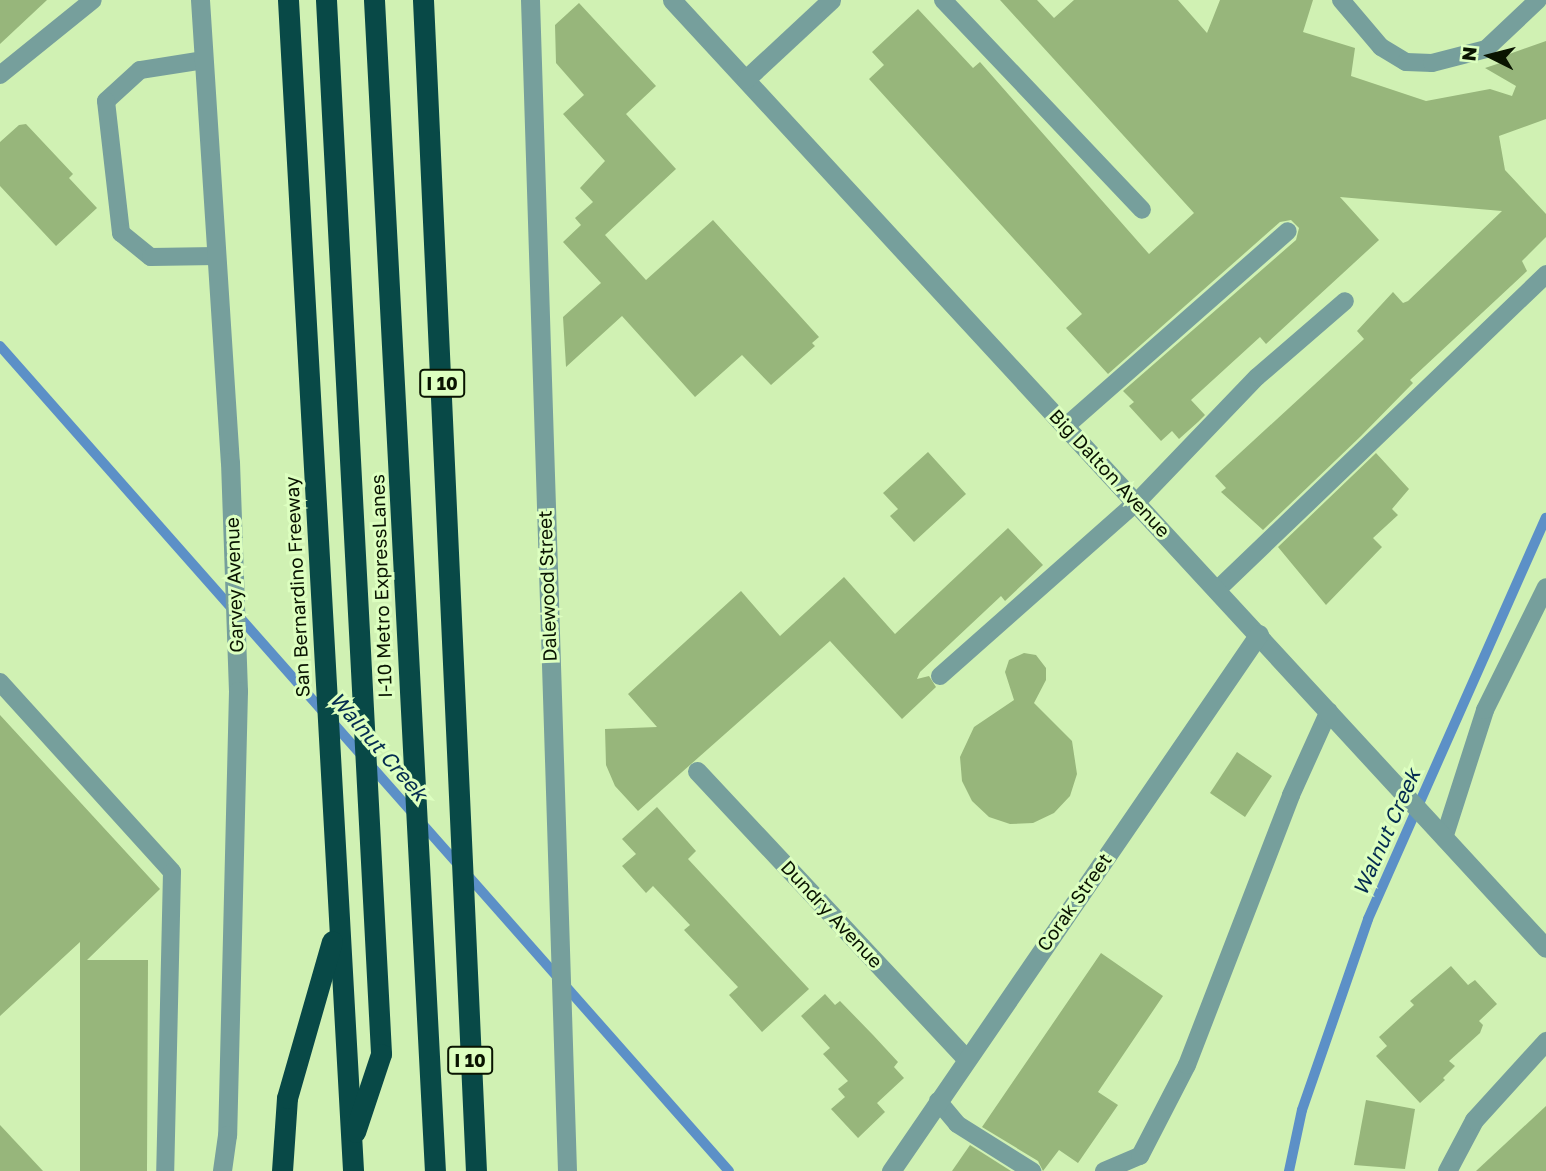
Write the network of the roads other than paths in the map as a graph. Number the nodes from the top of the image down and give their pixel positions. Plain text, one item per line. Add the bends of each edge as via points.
1 (93, 0) edge
2 (200, 0) edge
3 (288, 0) edge
4 (326, 0) edge
5 (374, 0) edge
6 (423, 0) edge
7 (530, 0) edge
8 (672, 0) edge
9 (831, 0) edge
10 (943, 0) edge
11 (1341, 0) edge
12 (1538, 0) edge
13 (204, 60) junction
14 (0, 75) edge
15 (746, 79) junction
16 (1142, 210) dead end
17 (1288, 231) dead end
18 (216, 256) junction
19 (1546, 274) edge
20 (1345, 301) dead end
21 (1066, 426) junction
22 (1137, 502) junction
23 (1546, 587) edge
24 (1218, 589) junction
25 (1259, 634) junction
26 (940, 676) dead end
27 (0, 682) edge
28 (1329, 711) junction
29 (697, 771) dead end
30 (1439, 833) junction
31 (337, 926) junction
32 (1546, 948) edge
33 (1546, 1041) edge
34 (966, 1058) junction
35 (938, 1101) junction
36 (352, 1141) junction
37 (166, 1171) edge
38 (222, 1171) edge
39 (282, 1171) edge
40 (353, 1171) edge
41 (435, 1171) edge
42 (476, 1171) edge
43 (567, 1171) edge
44 (891, 1171) edge
45 (1032, 1171) edge
46 (1104, 1171) edge
47 (1447, 1171) edge

1 - 14 lane
2 - 13 street, Garvey Avenue
3 - 31 highway, San Bernardino Freeway
4 - 36 highway, I-10 Metro ExpressLanes via 381,1054
5 - 41 highway, I-10 Metro ExpressLanes
6 - 42 highway, I 10
7 - 43 street, Dalewood Street
8 - 15 street, Big Dalton Avenue
9 - 15 street
10 - 16 lane
11 - 12 lane via 1381,47 1406,62 1432,63 1486,49
13 - 18 street, Garvey Avenue
13 - 18 lane via 140,70 106,101 121,233 151,257
15 - 21 street, Big Dalton Avenue
17 - 21 lane
18 - 38 street, Garvey Avenue via 230,462 238,691 227,1135
19 - 24 lane
20 - 22 lane via 1258,377
21 - 22 street, Big Dalton Avenue
22 - 24 street, Big Dalton Avenue
22 - 26 lane
23 - 30 lane via 1485,710
24 - 25 street, Big Dalton Avenue
25 - 28 street, Big Dalton Avenue
25 - 34 street, Corak Street
27 - 37 lane via 172,872
28 - 30 street, Big Dalton Avenue
28 - 46 lane via 1290,795 1187,1065 1140,1156
29 - 34 street, Dundry Avenue
30 - 32 street, Big Dalton Avenue
31 - 36 highway, San Bernardino Freeway
31 - 39 highway via 287,1098
33 - 47 street via 1474,1120
34 - 35 street, Corak Street
35 - 44 street, Corak Street
35 - 45 lane via 957,1124
36 - 40 highway, San Bernardino Freeway

